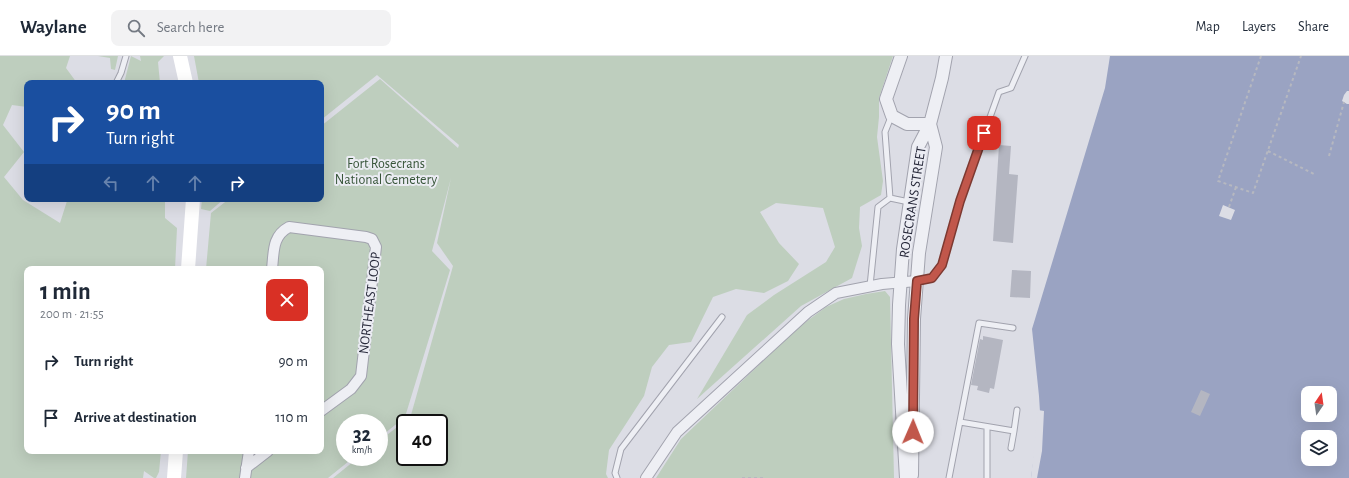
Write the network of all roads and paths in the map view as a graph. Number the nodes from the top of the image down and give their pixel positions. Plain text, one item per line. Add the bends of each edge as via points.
1 (126, 56) edge
2 (180, 56) edge
3 (901, 56) edge
4 (946, 56) edge
5 (1025, 56) edge
6 (1261, 56) edge
7 (1301, 56) edge
8 (117, 80) edge
9 (185, 80) edge
10 (1344, 102) dead end
11 (892, 116) junction
12 (930, 124) junction
13 (1268, 151) junction
14 (1329, 156) dead end
15 (1316, 175) dead end
16 (1236, 187) junction
17 (890, 198) junction
18 (193, 202) edge
19 (909, 202) junction
20 (1229, 207) dead end
21 (188, 266) edge
22 (272, 266) edge
23 (917, 281) junction
24 (900, 282) junction
25 (870, 286) junction
26 (722, 317) dead end
27 (1013, 328) dead end
28 (324, 409) edge
29 (1017, 410) dead end
30 (960, 422) junction
31 (987, 427) junction
32 (1014, 431) junction
33 (1011, 448) dead end
34 (176, 454) edge
35 (249, 454) edge
36 (265, 454) edge
37 (246, 473) edge
38 (174, 478) edge
39 (617, 478) edge
40 (646, 478) edge
41 (742, 478) edge
42 (765, 478) edge
43 (906, 478) edge
44 (912, 478) edge
45 (949, 478) edge
46 (987, 478) edge

1 - 8 lane
2 - 9 main road
3 - 11 street via 886,99
4 - 12 street, ROSECRANS STREET
5 - 23 lane via 1011,88 999,92 960,201 942,265 932,278
6 - 16 path via 1218,181
7 - 13 path
10 - 14 path
11 - 12 street via 907,124
11 - 17 lane via 885,132
12 - 19 street, ROSECRANS STREET via 918,147
12 - 23 street, ROSECRANS STREET via 936,147
13 - 15 path
13 - 16 path via 1253,193
16 - 20 path
17 - 19 lane
17 - 25 lane via 878,207
18 - 21 main road
19 - 24 street, ROSECRANS STREET
22 - 28 street, NORTHEAST LOOP via 275,240 282,230 289,227 366,237 372,239 376,247 361,376 351,389
23 - 24 street
23 - 44 street, ROSECRANS STREET via 914,319
24 - 25 street
24 - 43 street, ROSECRANS STREET via 898,344
25 - 40 street via 836,293 808,312 677,432
26 - 39 lane via 621,450 615,474
27 - 30 lane via 979,323
29 - 32 lane
30 - 31 lane
30 - 45 lane
31 - 32 lane
31 - 46 lane
32 - 33 lane
34 - 38 main road
35 - 37 street
36 - 37 street
41 - 42 path

